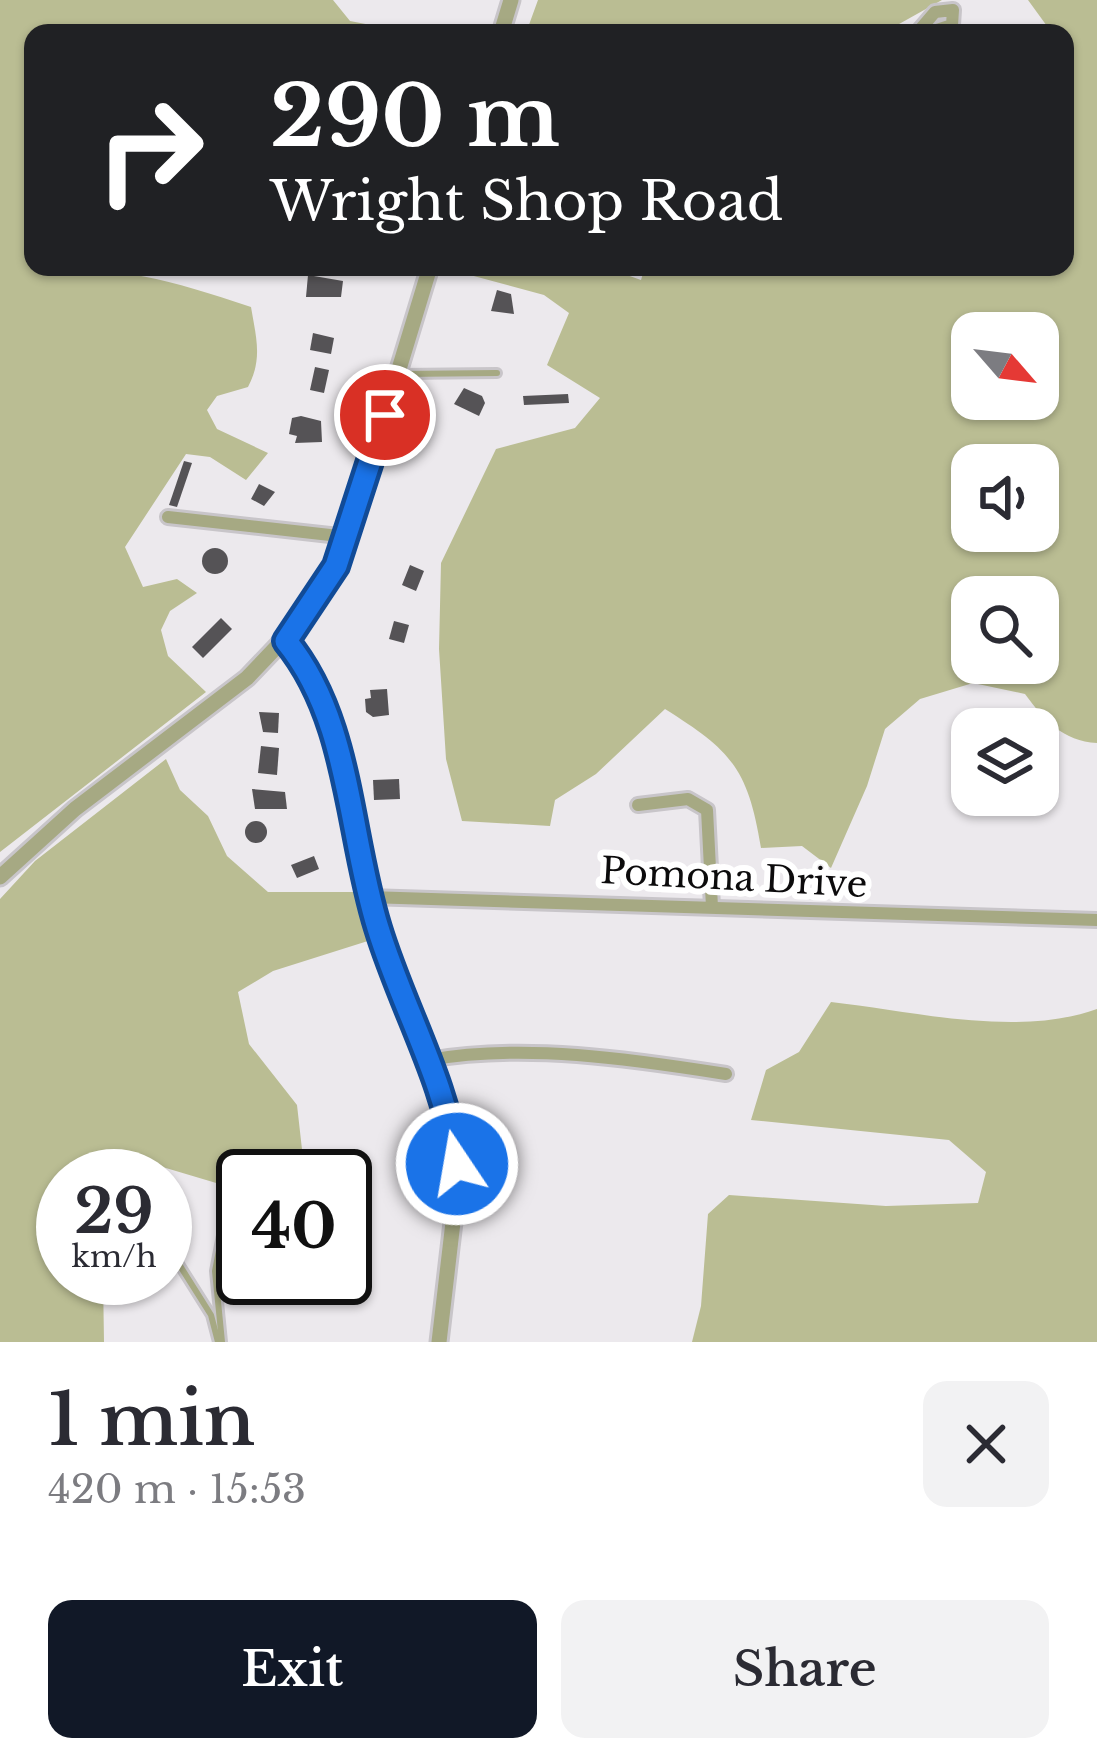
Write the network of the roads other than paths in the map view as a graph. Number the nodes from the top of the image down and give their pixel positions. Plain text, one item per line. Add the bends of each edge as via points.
1 (924, 24) edge
2 (952, 24) edge
3 (427, 276) edge
4 (398, 374) junction
5 (497, 374) dead end
6 (168, 517) dead end
7 (348, 537) junction
8 (286, 641) junction
9 (638, 805) dead end
10 (0, 877) edge
11 (368, 897) junction
12 (712, 907) junction
13 (1097, 920) edge
14 (428, 1060) junction
15 (725, 1074) dead end
16 (192, 1285) edge
17 (217, 1305) edge
18 (220, 1342) edge
19 (439, 1342) edge

1 - 2 street via 935,12 953,10
3 - 4 street
4 - 5 lane
4 - 7 street
6 - 7 street
7 - 8 street
8 - 10 street
8 - 11 street via 326,705
9 - 12 street via 688,799 707,810
11 - 12 street, Pomona Drive
11 - 14 street
12 - 13 street, Pomona Drive
14 - 15 street via 535,1055
14 - 19 street via 457,1164
16 - 18 lane
17 - 18 lane

